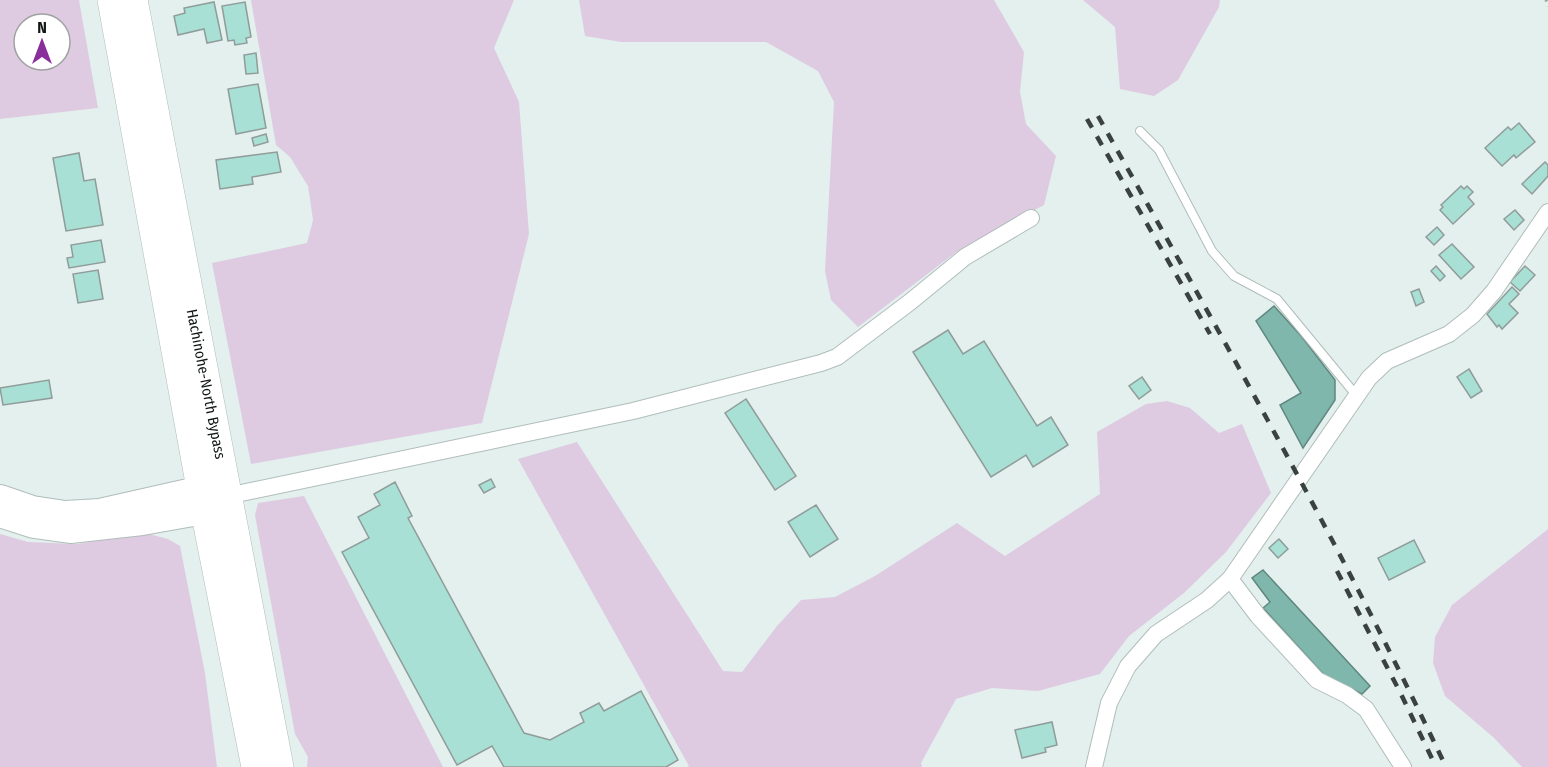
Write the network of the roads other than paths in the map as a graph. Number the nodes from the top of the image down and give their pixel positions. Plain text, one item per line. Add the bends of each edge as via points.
1 (111, 0) edge
2 (134, 0) edge
3 (1140, 131) dead end
4 (1548, 213) edge
5 (1031, 218) dead end
6 (1356, 396) junction
7 (211, 499) junction
8 (0, 500) edge
9 (0, 513) edge
10 (1230, 579) junction
11 (255, 767) edge
12 (280, 767) edge
13 (1095, 767) edge
14 (1404, 767) edge

1 - 7 highway, Hachinohe-North Bypass
2 - 7 highway, Hachinohe-North Bypass
3 - 6 lane via 1158,150 1212,251 1234,276 1277,299
4 - 6 street via 1473,315 1449,334 1387,361
5 - 7 street via 965,256 837,357 821,363 633,411
6 - 10 street
7 - 8 highway via 65,515
7 - 9 highway via 142,521 70,529 34,524
7 - 11 highway, Hachinohe-North Bypass
7 - 12 highway, Hachinohe-North Bypass
10 - 13 street via 1207,600 1156,634 1128,666 1109,703
10 - 14 street via 1317,680 1366,709

